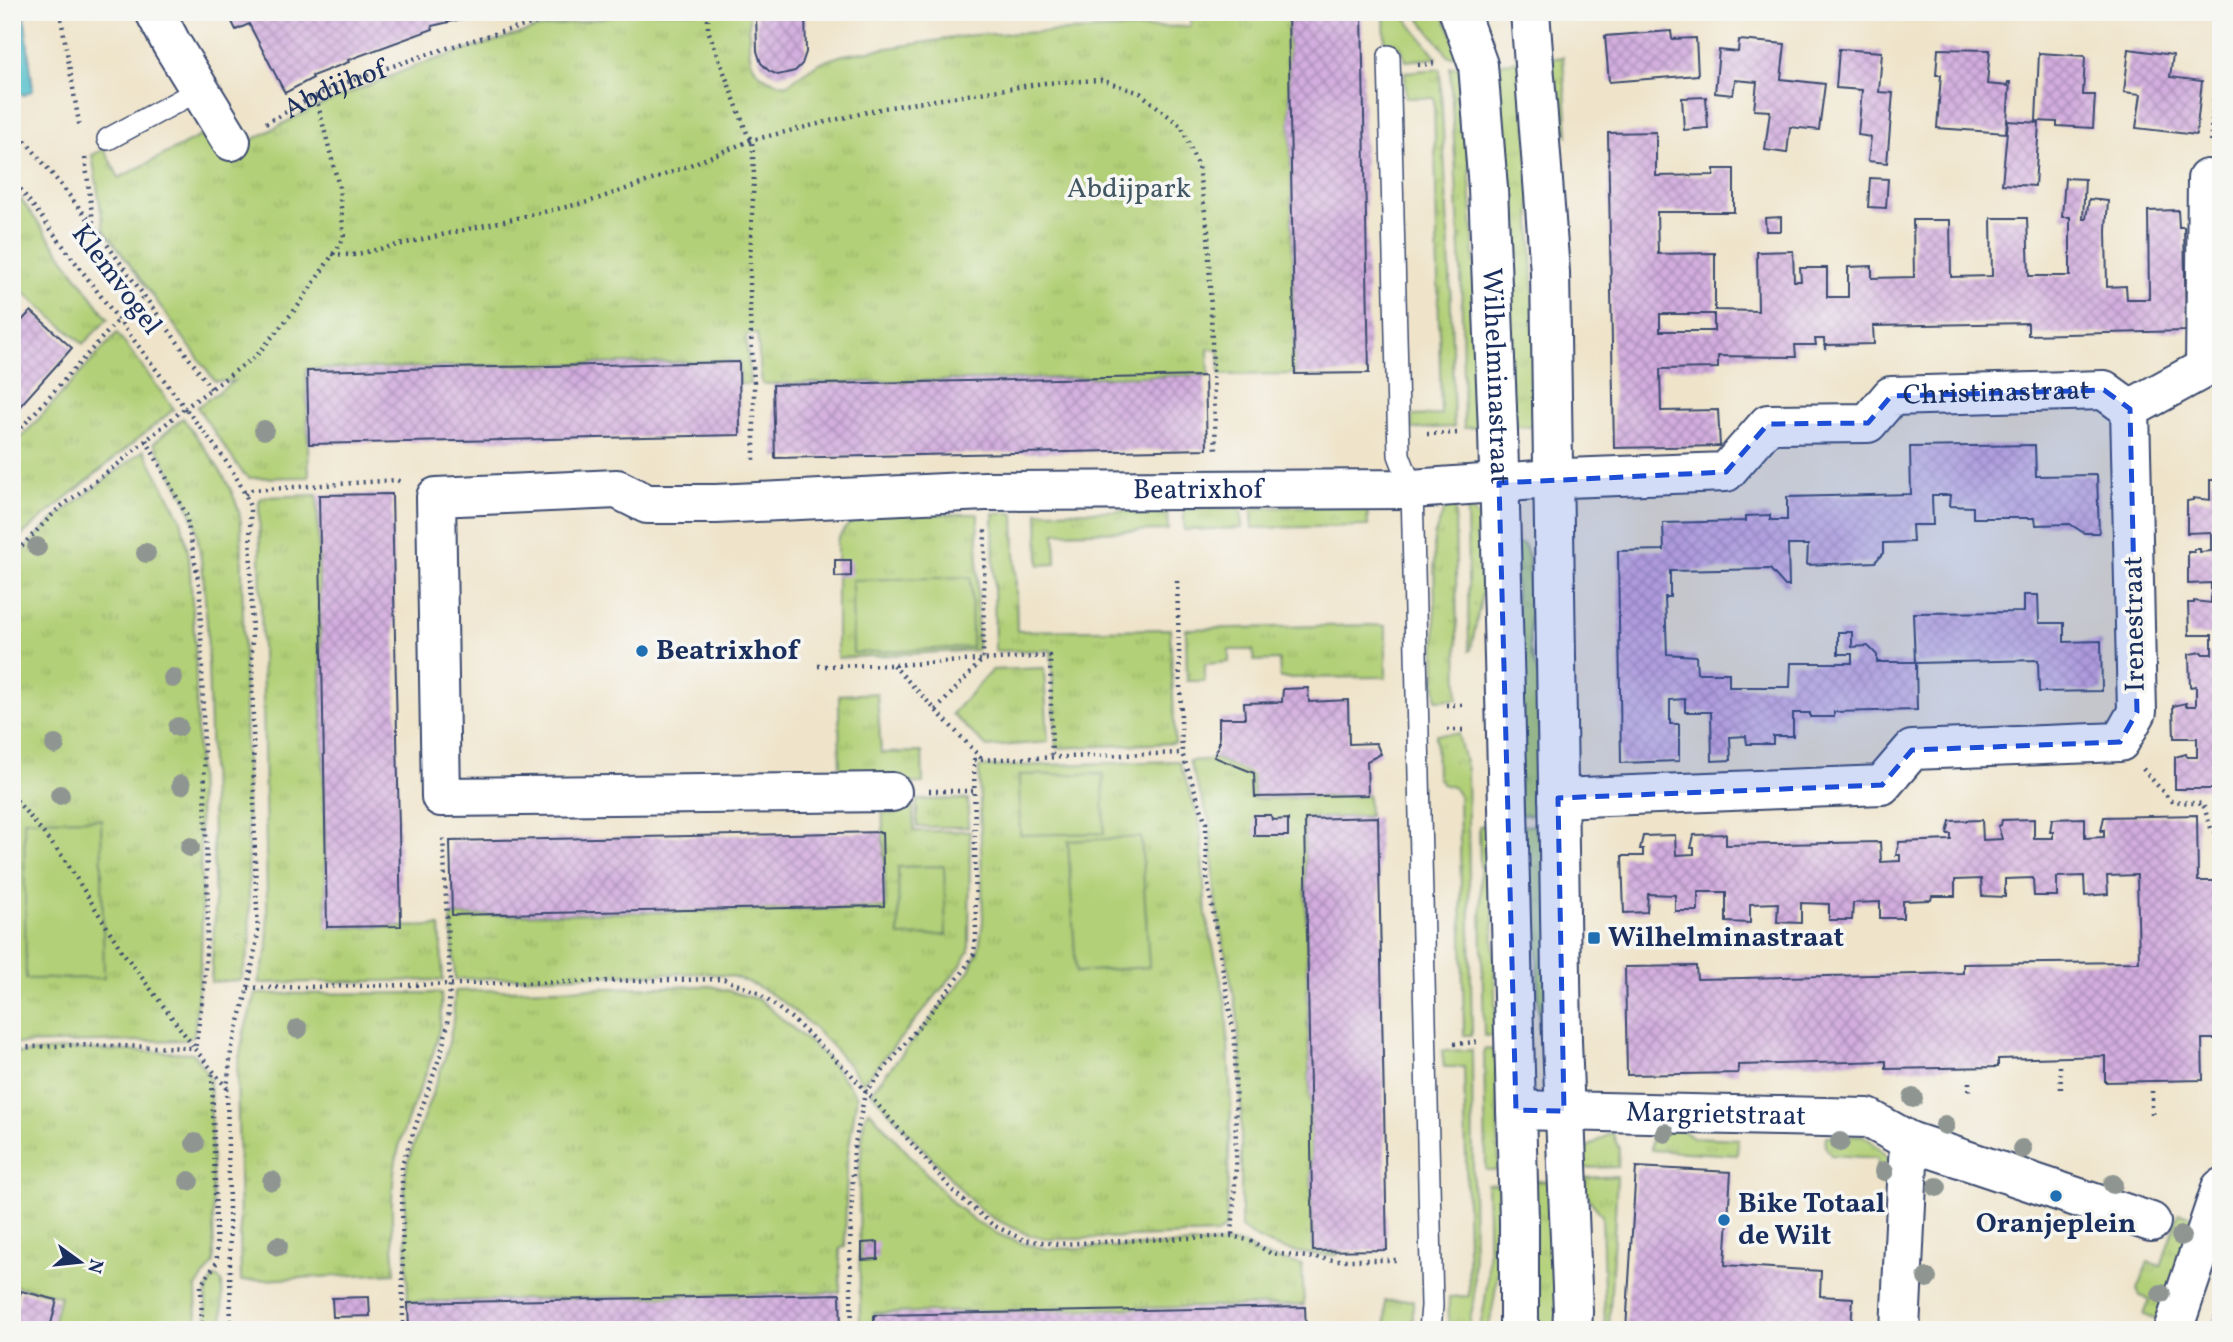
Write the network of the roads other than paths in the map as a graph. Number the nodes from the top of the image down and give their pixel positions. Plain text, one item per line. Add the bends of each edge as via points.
1 (155, 12) edge
2 (1459, 12) edge
3 (1530, 12) edge
4 (1389, 56) dead end
5 (199, 90) junction
6 (108, 139) dead end
7 (231, 141) road end
8 (2207, 179) road end
9 (2130, 409) junction
10 (1554, 479) junction
11 (1499, 483) junction
12 (1412, 489) junction
13 (892, 792) dead end
14 (1558, 798) junction
15 (1516, 1110) junction
16 (1564, 1111) junction
17 (1909, 1142) junction
18 (2221, 1188) edge
19 (2151, 1222) dead end
20 (1430, 1330) edge
21 (1519, 1330) edge
22 (1572, 1330) edge
23 (1900, 1330) edge
24 (2173, 1330) edge

1 - 5 street
2 - 11 street, Wilhelminastraat via 1479,78 1488,188
3 - 10 street, Wilhelminastraat via 1550,272
4 - 12 lane via 1399,455
5 - 6 lane
5 - 7 street
8 - 9 street via 2205,368
9 - 10 street, Christinastraat via 2104,390 1891,396 1868,423 1768,424 1726,472
9 - 14 street, Irenestraat via 2137,712 2120,742 1912,750 1882,785
10 - 11 street, Christinastraat
10 - 14 street, Wilhelminastraat
11 - 12 street, Beatrixhof
11 - 15 street, Wilhelminastraat
12 - 13 street, Beatrixhof via 985,491 647,504 617,489 436,497 441,797
12 - 20 lane
14 - 16 street, Wilhelminastraat
15 - 16 street, Margrietstraat
15 - 21 street, Wilhelminastraat
16 - 17 street, Margrietstraat via 1868,1118
16 - 22 street, Wilhelminastraat
17 - 19 street, Margrietstraat
17 - 23 street
18 - 24 street

